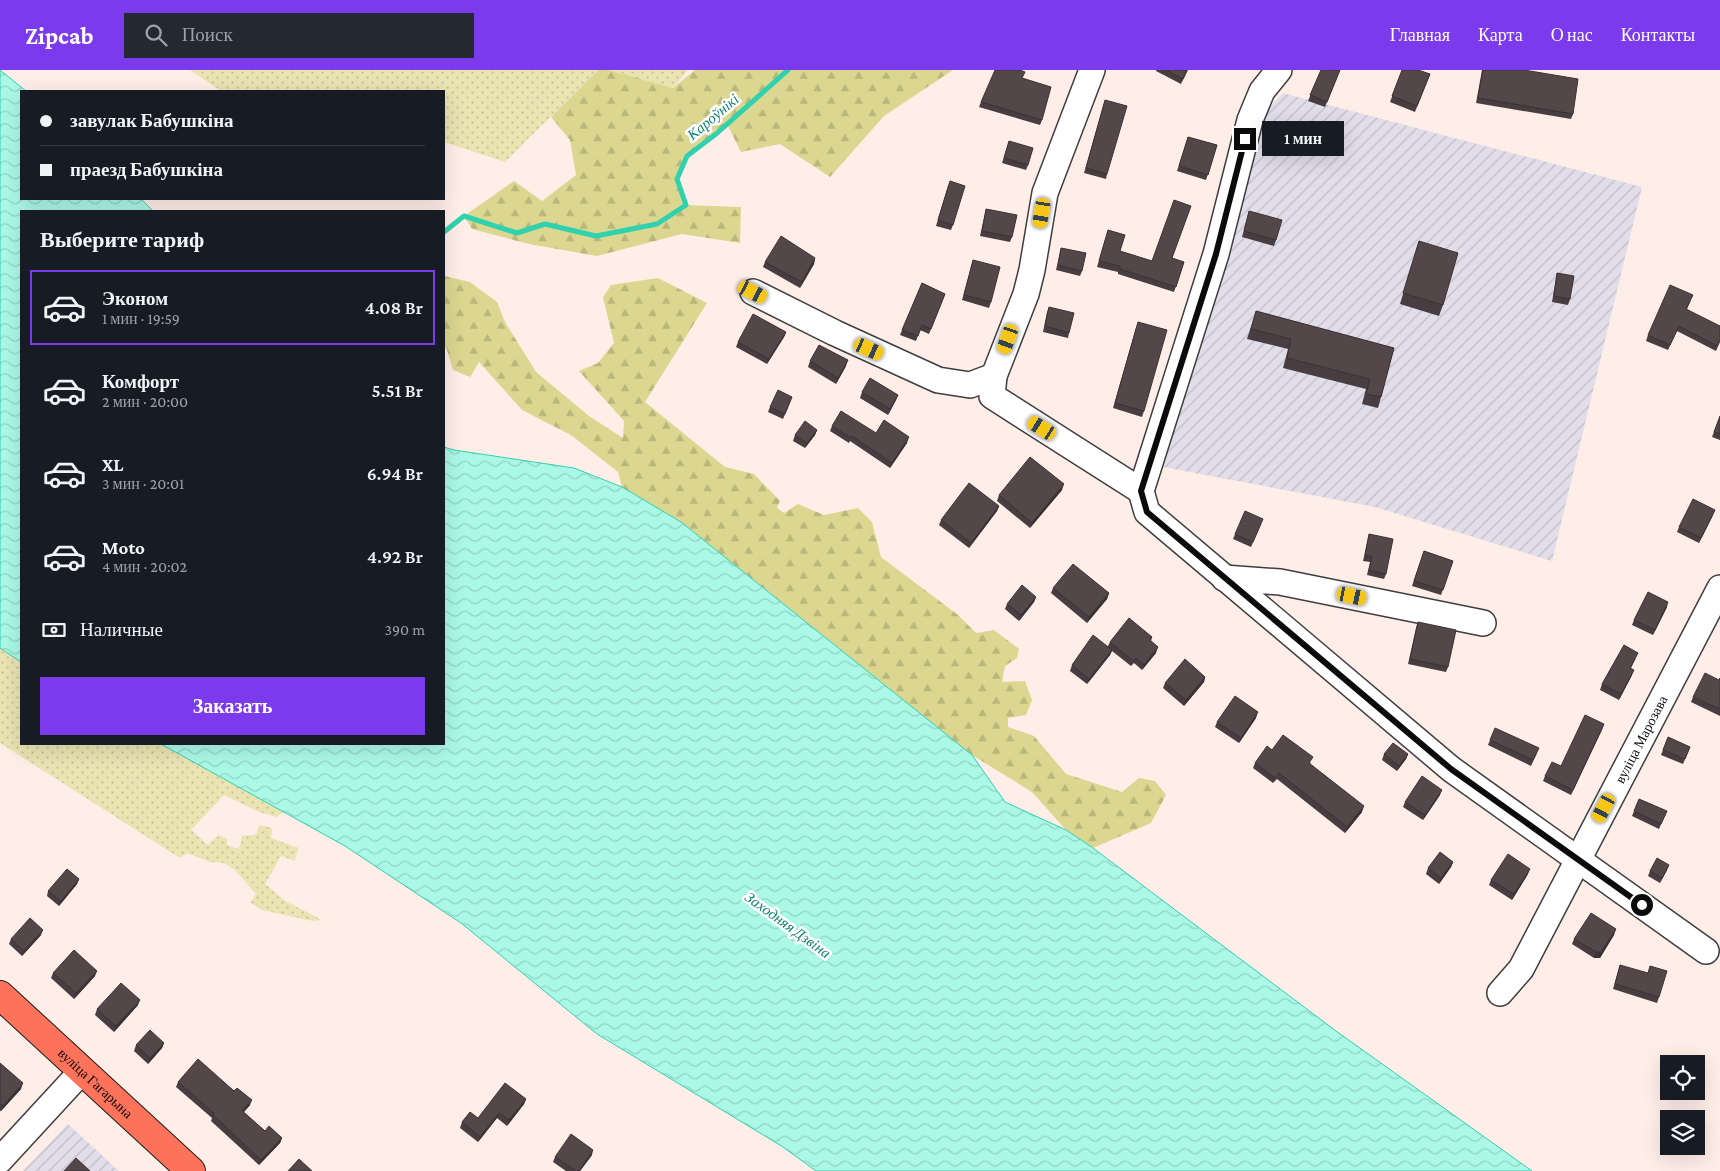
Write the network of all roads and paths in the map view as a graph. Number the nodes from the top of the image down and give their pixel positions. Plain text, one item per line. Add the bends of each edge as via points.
1 (1092, 70) edge
2 (1279, 70) edge
3 (753, 292) dead end
4 (994, 376) junction
5 (1141, 491) junction
6 (1224, 578) junction
7 (1720, 588) edge
8 (1483, 624) dead end
9 (1578, 859) junction
10 (1706, 951) dead end
11 (1500, 993) dead end
12 (0, 995) edge
13 (82, 1071) junction
14 (0, 1160) edge
15 (191, 1171) edge

1 - 4 street via 1045,193 1026,294
2 - 5 street via 1262,91 1250,120 1216,254
3 - 4 street via 938,380 970,385
4 - 5 street via 992,396
5 - 6 street via 1147,512
6 - 8 street via 1280,582
6 - 9 street via 1451,769
7 - 9 street, вуліца Марозава
9 - 10 street
9 - 11 street, вуліца Марозава via 1521,969
12 - 13 main road, вуліца Гагарына
13 - 14 street
13 - 15 main road, вуліца Гагарына

